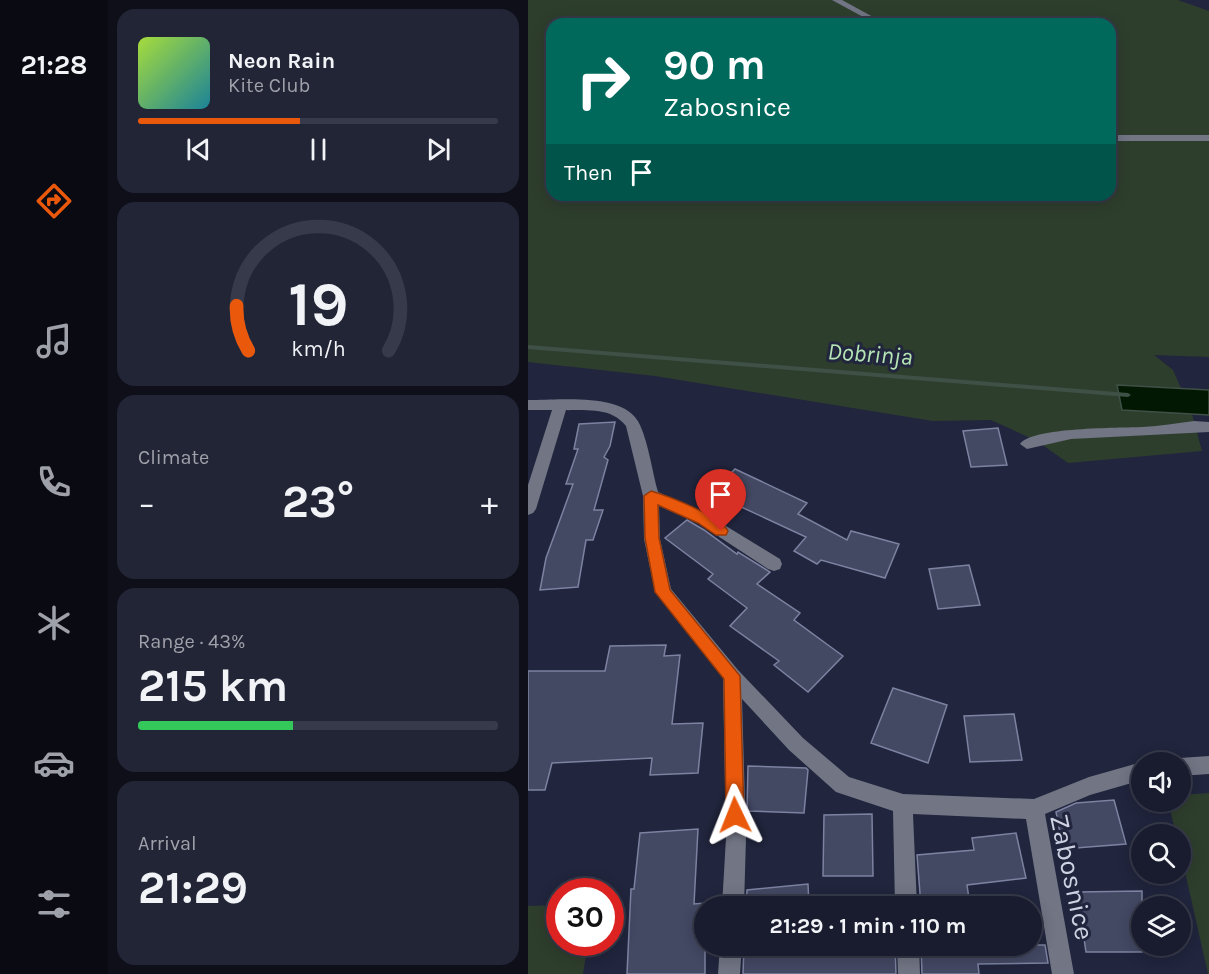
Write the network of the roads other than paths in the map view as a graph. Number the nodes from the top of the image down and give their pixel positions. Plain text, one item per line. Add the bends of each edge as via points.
1 (836, 0) edge
2 (870, 18) edge
3 (1116, 138) edge
4 (1209, 138) edge
5 (528, 405) edge
6 (561, 405) junction
7 (1209, 428) edge
8 (1027, 444) dead end
9 (651, 496) junction
10 (528, 509) edge
11 (774, 564) dead end
12 (732, 676) junction
13 (1209, 765) edge
14 (1191, 767) edge
15 (1131, 774) edge
16 (903, 804) junction
17 (1034, 809) junction
18 (733, 896) edge
19 (906, 896) edge
20 (730, 956) edge
21 (908, 956) edge
22 (729, 974) edge
23 (909, 974) edge
24 (1063, 974) edge

1 - 2 street
3 - 4 street
5 - 6 street, Zabosnice
6 - 9 street, Zabosnice via 607,406 624,414 633,425
6 - 10 street
7 - 8 street via 1071,434
9 - 11 street via 703,519
9 - 12 street, Zabosnice via 652,538 663,592
12 - 16 street, Zabosnice via 796,744 843,785
12 - 18 street
13 - 14 street
15 - 17 street via 1089,786
16 - 17 street, Zabosnice
16 - 19 street
17 - 24 street, Zabosnice
20 - 22 street
21 - 23 street

